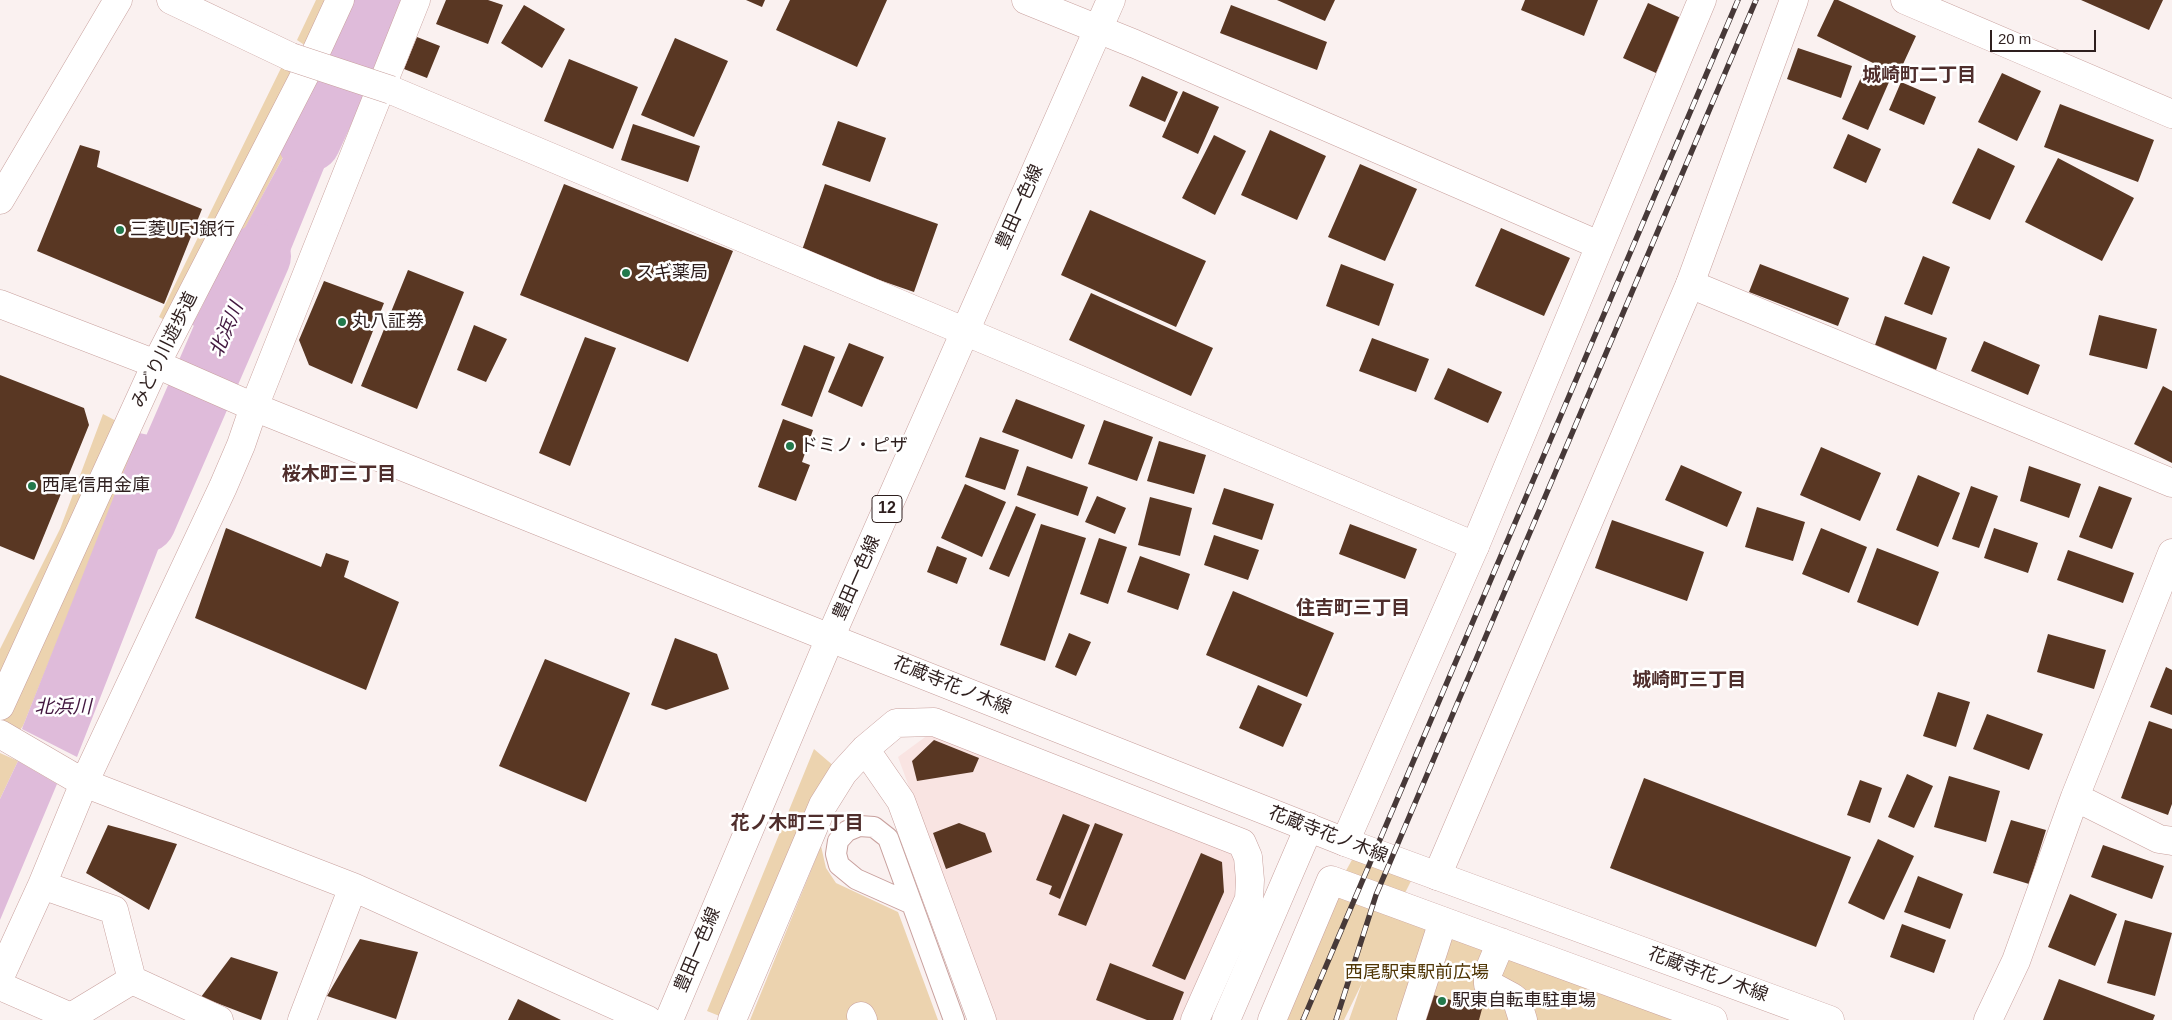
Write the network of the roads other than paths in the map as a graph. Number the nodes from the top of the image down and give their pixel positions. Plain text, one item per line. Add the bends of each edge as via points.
1 (118, 0) edge
2 (172, 0) edge
3 (340, 0) edge
4 (416, 0) edge
5 (1026, 0) edge
6 (1110, 0) edge
7 (1702, 0) edge
8 (1794, 0) edge
9 (1905, 0) edge
10 (1098, 29) junction
11 (301, 61) junction
12 (2172, 114) edge
13 (0, 200) edge
14 (1599, 245) junction
15 (1690, 284) junction
16 (0, 304) edge
17 (966, 331) junction
18 (158, 365) junction
19 (254, 407) junction
20 (2172, 483) edge
21 (1475, 546) junction
22 (2172, 553) edge
23 (830, 638) junction
24 (0, 706) edge
25 (0, 734) edge
26 (865, 749) junction
27 (84, 783) junction
28 (2075, 797) junction
29 (1309, 827) junction
30 (2172, 841) edge
31 (1345, 842) junction
32 (1437, 876) junction
33 (42, 885) junction
34 (353, 887) junction
35 (912, 904) dead end
36 (1443, 921) junction
37 (1501, 942) junction
38 (0, 977) edge
39 (132, 980) junction
40 (0, 986) edge
41 (219, 1020) edge
42 (302, 1020) edge
43 (648, 1020) edge
44 (669, 1020) edge
45 (732, 1020) edge
46 (954, 1020) edge
47 (982, 1020) edge
48 (1195, 1020) edge
49 (1226, 1020) edge
50 (1272, 1020) edge
51 (1411, 1020) edge
52 (1523, 1020) edge
53 (1713, 1020) edge
54 (1830, 1020) edge
55 (1988, 1020) edge

1 - 13 street
2 - 11 street
3 - 11 street, みどり川遊歩道
4 - 19 street
5 - 10 street
6 - 10 street, 豊田一色線 / 12
7 - 14 street
8 - 15 street
9 - 12 street
10 - 14 street
10 - 17 street, 豊田一色線 / 12
11 - 17 street, bridge via 391,90
11 - 18 street, みどり川遊歩道
14 - 21 street
15 - 20 street
15 - 32 street
16 - 18 street, 花蔵寺花ノ木線
17 - 21 street
17 - 23 street, 豊田一色線 / 12
18 - 19 street, 花蔵寺花ノ木線
18 - 24 street, みどり川遊歩道
19 - 23 street, 花蔵寺花ノ木線
19 - 27 street via 224,487
21 - 31 street
22 - 28 street
23 - 29 street, 花蔵寺花ノ木線
23 - 44 street, 豊田一色線 / 12
25 - 27 street
26 - 45 street via 843,773 823,805
26 - 47 street via 901,801
26 - 48 street via 896,723 934,722 1242,843 1248,857 1249,898
27 - 33 street
27 - 34 street
28 - 30 street via 2159,839
28 - 55 street via 2016,961
29 - 31 street, 花蔵寺花ノ木線
29 - 49 street
31 - 32 street, 花蔵寺花ノ木線
32 - 54 street, 花蔵寺花ノ木線
33 - 38 street
33 - 39 street via 114,910
34 - 42 street
34 - 43 street
35 - 46 lane
36 - 37 street
36 - 50 street via 1331,880
36 - 51 street
37 - 52 street via 1488,973 1488,984 1517,1001
37 - 53 street
39 - 40 street via 71,1017
39 - 41 street

